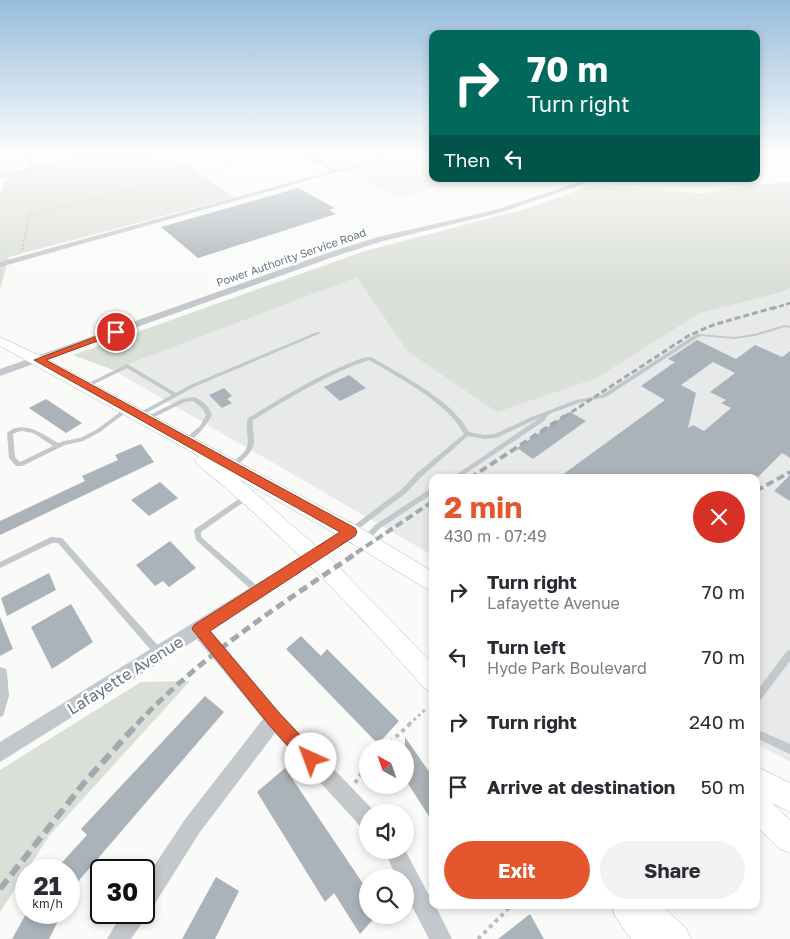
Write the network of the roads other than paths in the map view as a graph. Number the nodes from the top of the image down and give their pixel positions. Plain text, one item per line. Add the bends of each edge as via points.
1 (246, 197) edge
2 (543, 197) edge
3 (0, 265) edge
4 (790, 327) edge
5 (319, 333) dead end
6 (0, 341) edge
7 (38, 360) junction
8 (0, 373) edge
9 (86, 386) junction
10 (176, 395) junction
11 (547, 413) junction
12 (142, 417) junction
13 (467, 434) junction
14 (185, 440) junction
15 (58, 446) junction
16 (231, 466) junction
17 (460, 474) edge
18 (429, 493) edge
19 (247, 496) junction
20 (358, 536) junction
21 (312, 556) junction
22 (0, 565) edge
23 (429, 578) edge
24 (258, 592) junction
25 (200, 629) junction
26 (160, 654) junction
27 (790, 654) edge
28 (0, 671) edge
29 (429, 677) edge
30 (760, 694) edge
31 (0, 713) edge
32 (274, 719) junction
33 (760, 735) edge
34 (790, 749) edge
35 (0, 751) edge
36 (760, 781) edge
37 (790, 798) edge
38 (359, 811) edge
39 (760, 811) edge
40 (790, 838) edge
41 (399, 859) edge
42 (155, 883) edge
43 (629, 909) edge
44 (642, 909) edge
45 (128, 924) edge
46 (118, 939) edge
47 (442, 939) edge
48 (650, 939) edge
49 (675, 939) edge

1 - 3 street
2 - 7 street, Power Authority Service Road via 506,210 338,252
4 - 11 lane via 734,338 700,335 604,396 578,401
5 - 10 lane
6 - 7 main road
7 - 8 street, Power Authority Service Road
7 - 9 main road
9 - 10 lane via 127,366
9 - 12 main road
10 - 12 lane
11 - 13 lane via 496,436
11 - 17 lane via 542,420
12 - 14 main road
12 - 14 lane via 184,400 201,402 209,415 202,427
12 - 15 lane
12 - 19 main road
13 - 16 lane via 464,425 451,411 369,358 290,395 250,419 250,448
13 - 20 lane via 419,475
14 - 16 main road
15 - 15 lane via 18,464 12,458 10,433 23,428
16 - 20 main road
18 - 20 lane
19 - 21 main road
19 - 24 lane via 197,531 198,538
20 - 21 street, Lafayette Avenue
20 - 23 main road
21 - 24 street, Lafayette Avenue
21 - 29 main road
22 - 26 lane via 51,540 60,540
24 - 25 street, Lafayette Avenue
25 - 26 street, Lafayette Avenue
25 - 32 street
26 - 35 street, Lafayette Avenue
27 - 30 lane
28 - 31 lane via 3,672 5,696
32 - 38 street
32 - 42 street via 193,825
33 - 34 lane
36 - 37 main road
39 - 40 main road
41 - 47 street
43 - 48 main road
44 - 49 main road
45 - 46 street

